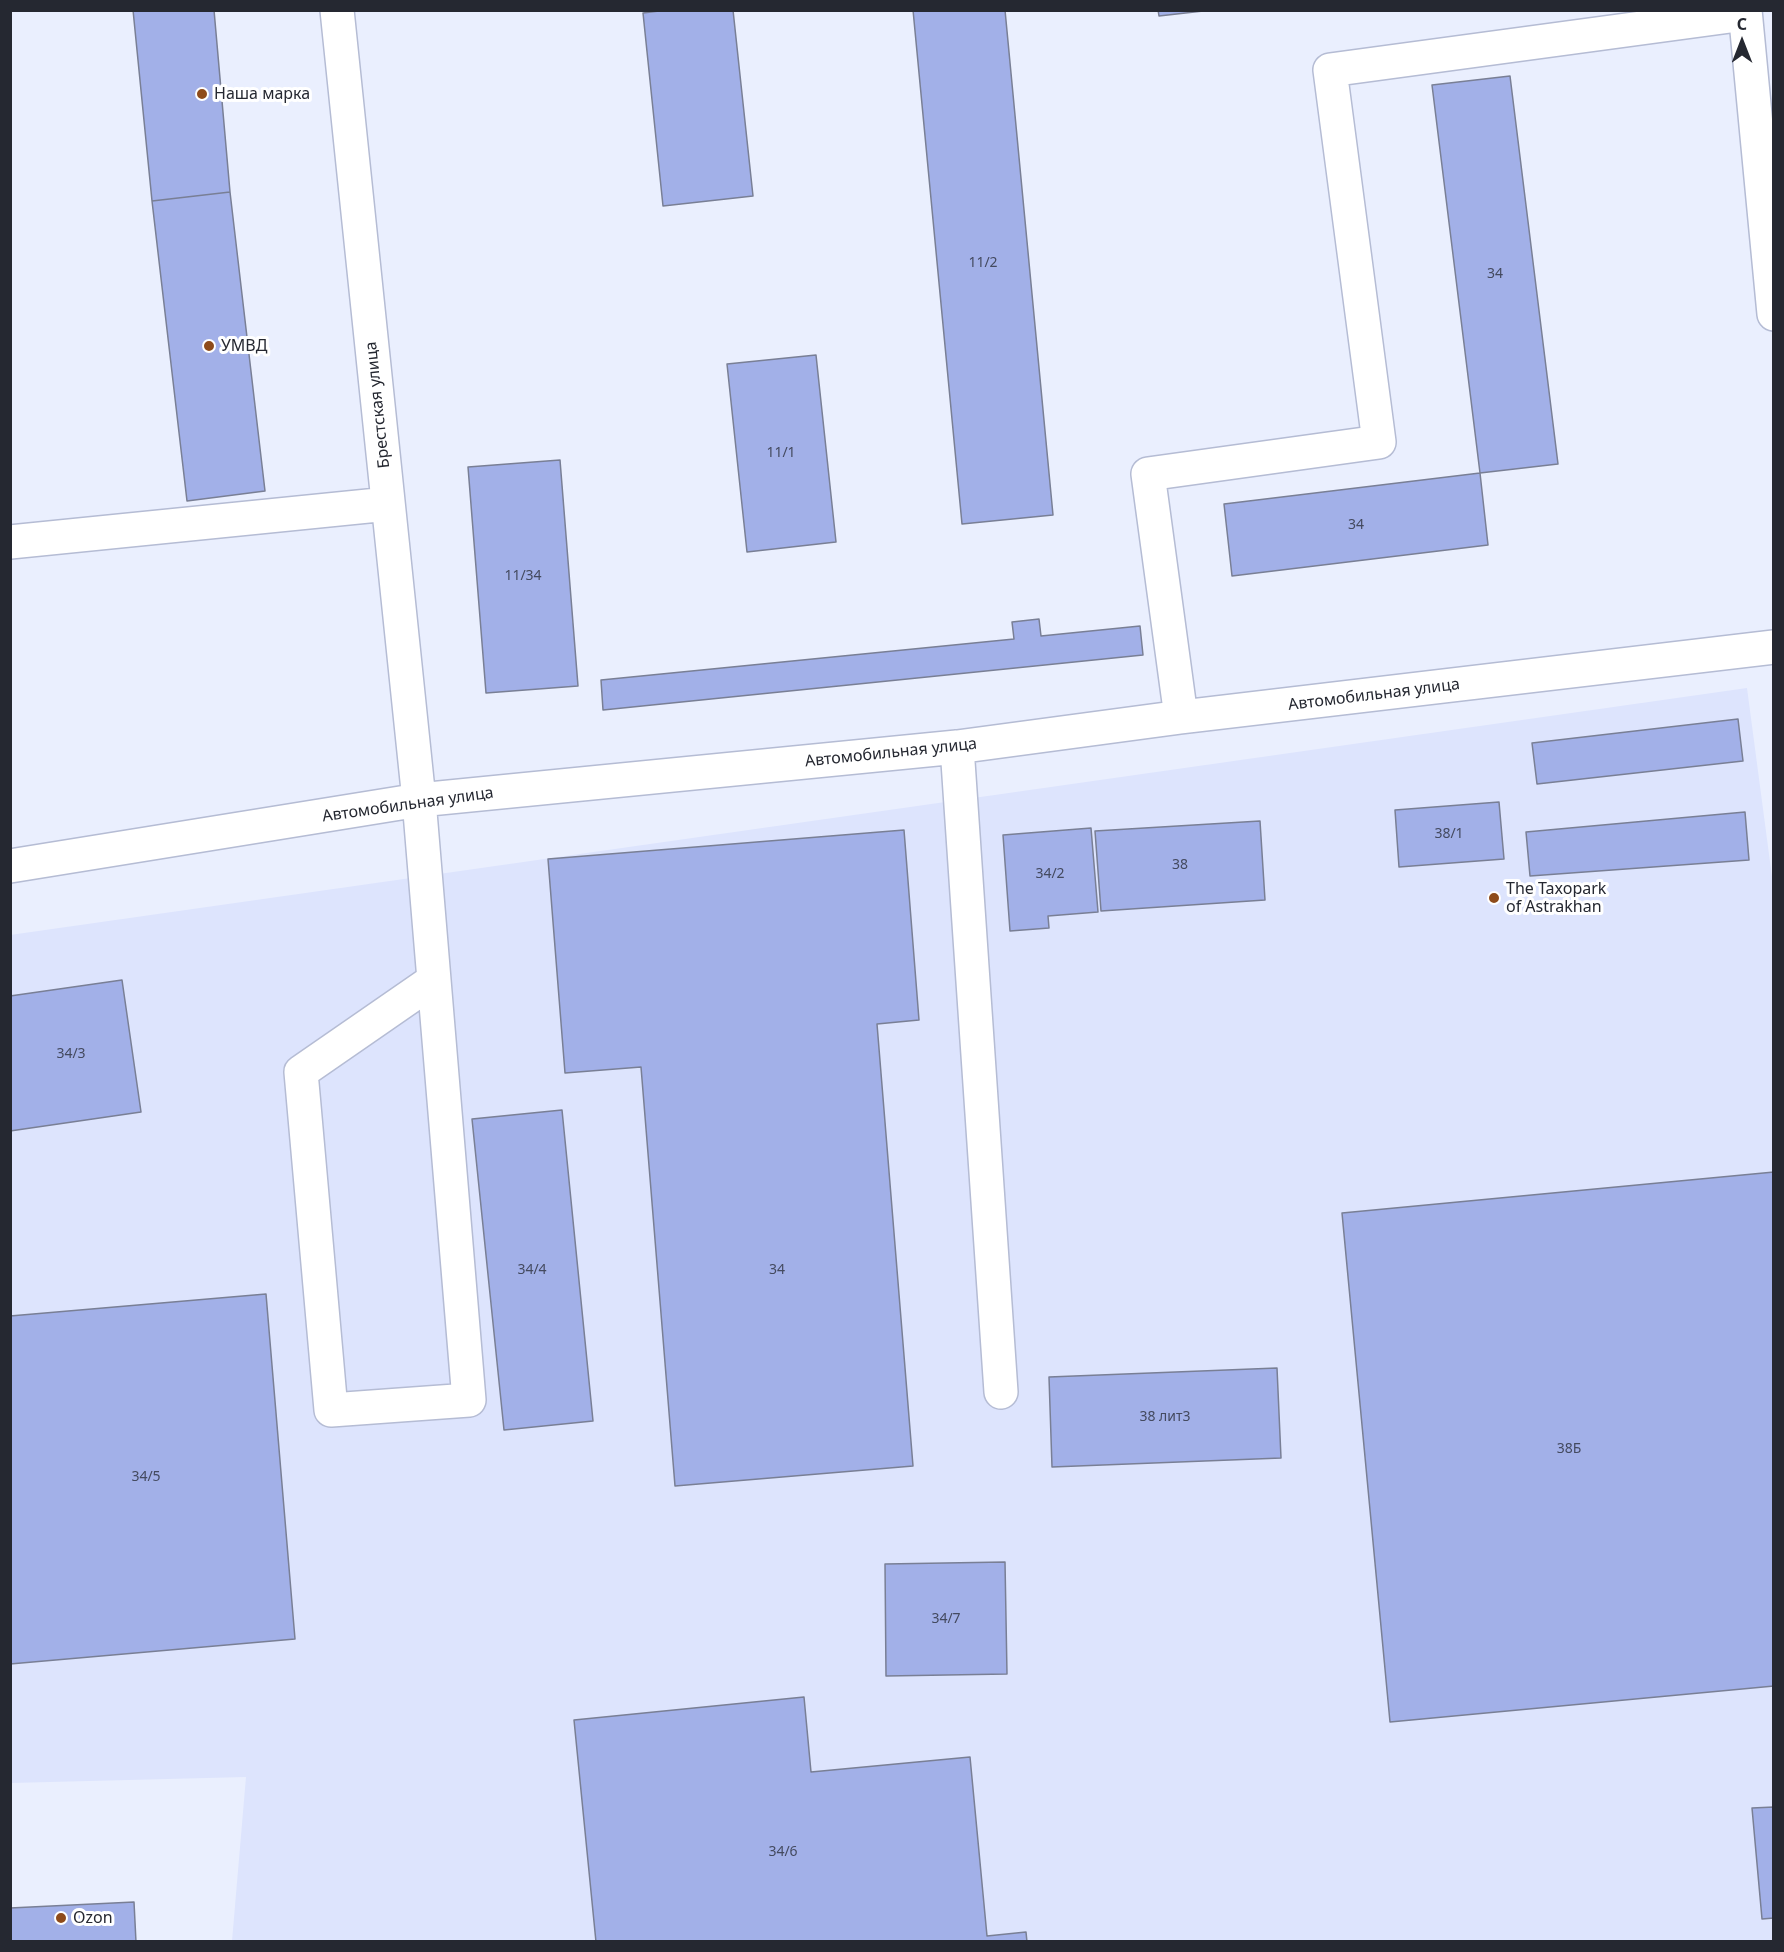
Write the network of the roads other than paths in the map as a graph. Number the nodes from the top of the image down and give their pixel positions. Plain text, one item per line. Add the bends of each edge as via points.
1 (337, 10) edge
2 (1745, 12) edge
3 (1773, 314) edge
4 (388, 504) junction
5 (10, 542) edge
6 (1773, 647) edge
7 (1181, 717) junction
8 (957, 747) junction
9 (419, 800) junction
10 (10, 866) edge
11 (434, 980) junction
12 (1001, 1392) dead end

1 - 4 street, Брестская улица
2 - 3 street
2 - 7 street via 1330,70 1379,442 1148,474
4 - 5 street
4 - 9 street, Брестская улица
6 - 7 street, Автомобильная улица
7 - 8 street, Автомобильная улица
8 - 9 street, Автомобильная улица
8 - 12 street
9 - 10 street, Автомобильная улица
9 - 11 street, Брестская улица
11 - 11 street, Брестская улица via 301,1072 331,1410 469,1400

